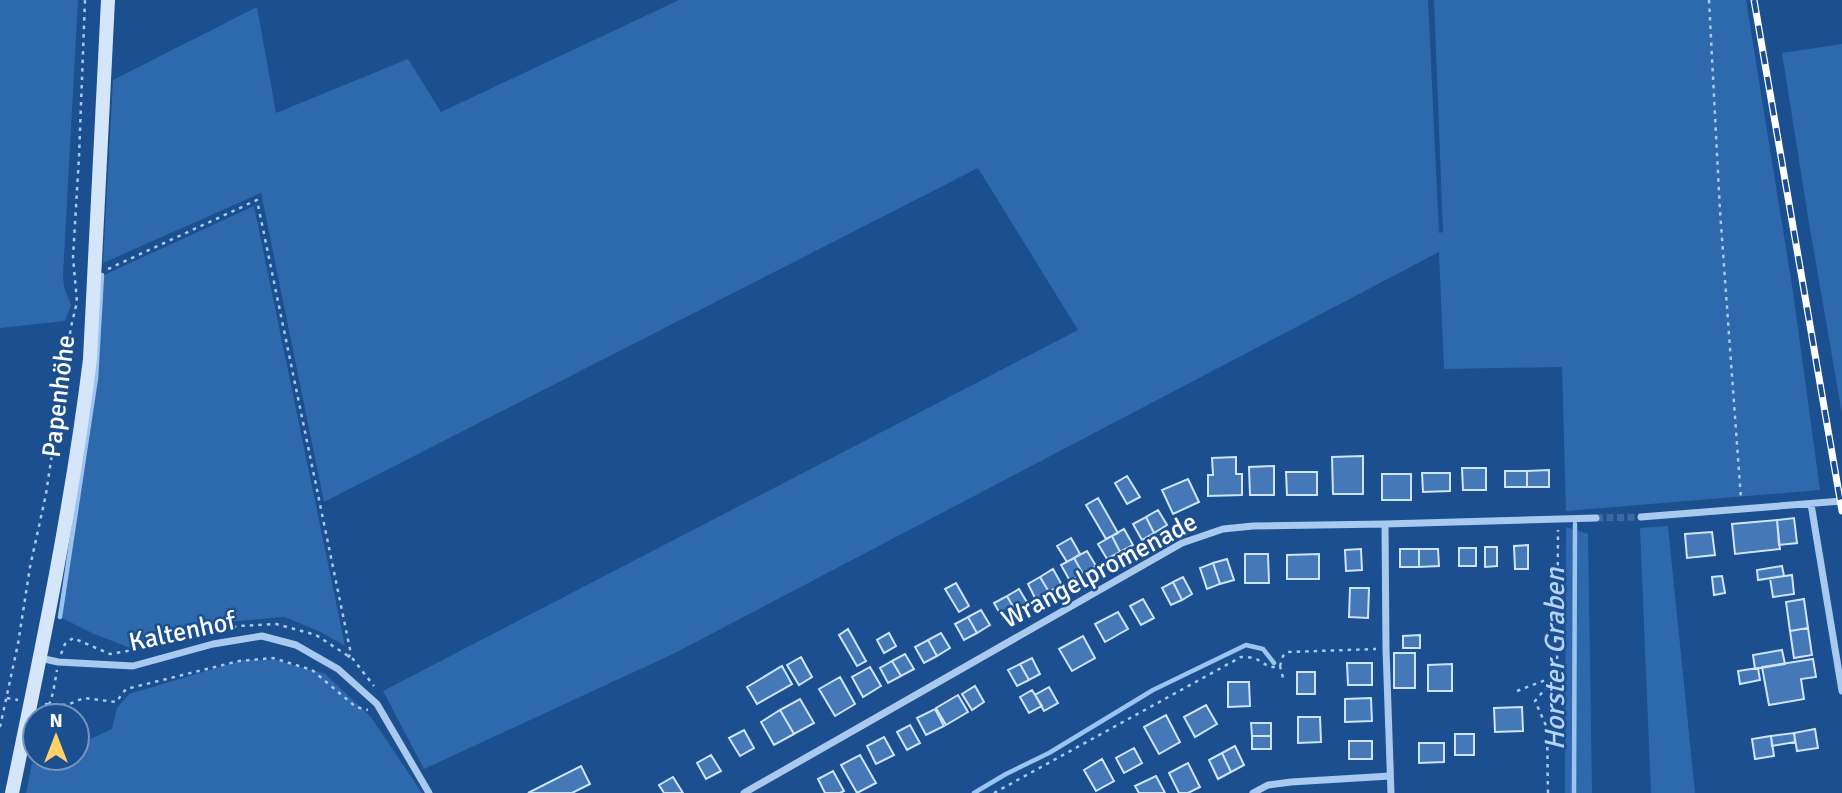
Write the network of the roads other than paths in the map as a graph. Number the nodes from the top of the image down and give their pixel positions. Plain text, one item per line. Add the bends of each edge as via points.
1 (108, 0) edge
2 (1842, 501) edge
3 (1811, 504) junction
4 (1641, 517) tunnel mouth
5 (1596, 519) tunnel mouth
6 (1385, 524) junction
7 (40, 658) junction
8 (1842, 691) edge
9 (1391, 776) junction
10 (12, 793) edge
11 (429, 793) edge
12 (744, 793) edge
13 (1253, 793) edge
14 (1391, 793) edge

1 - 7 main road, Papenhöhe via 90,359
2 - 3 street
3 - 4 street
3 - 8 street
5 - 6 street, Wrangelpromenade
6 - 9 street
6 - 12 street, Wrangelpromenade via 1253,526 1223,529 1182,544
7 - 10 main road, Papenhöhe
7 - 11 street, Kaltenhof via 133,666 262,636 296,645 338,669 377,704
9 - 13 street via 1291,782 1268,785
9 - 14 street

